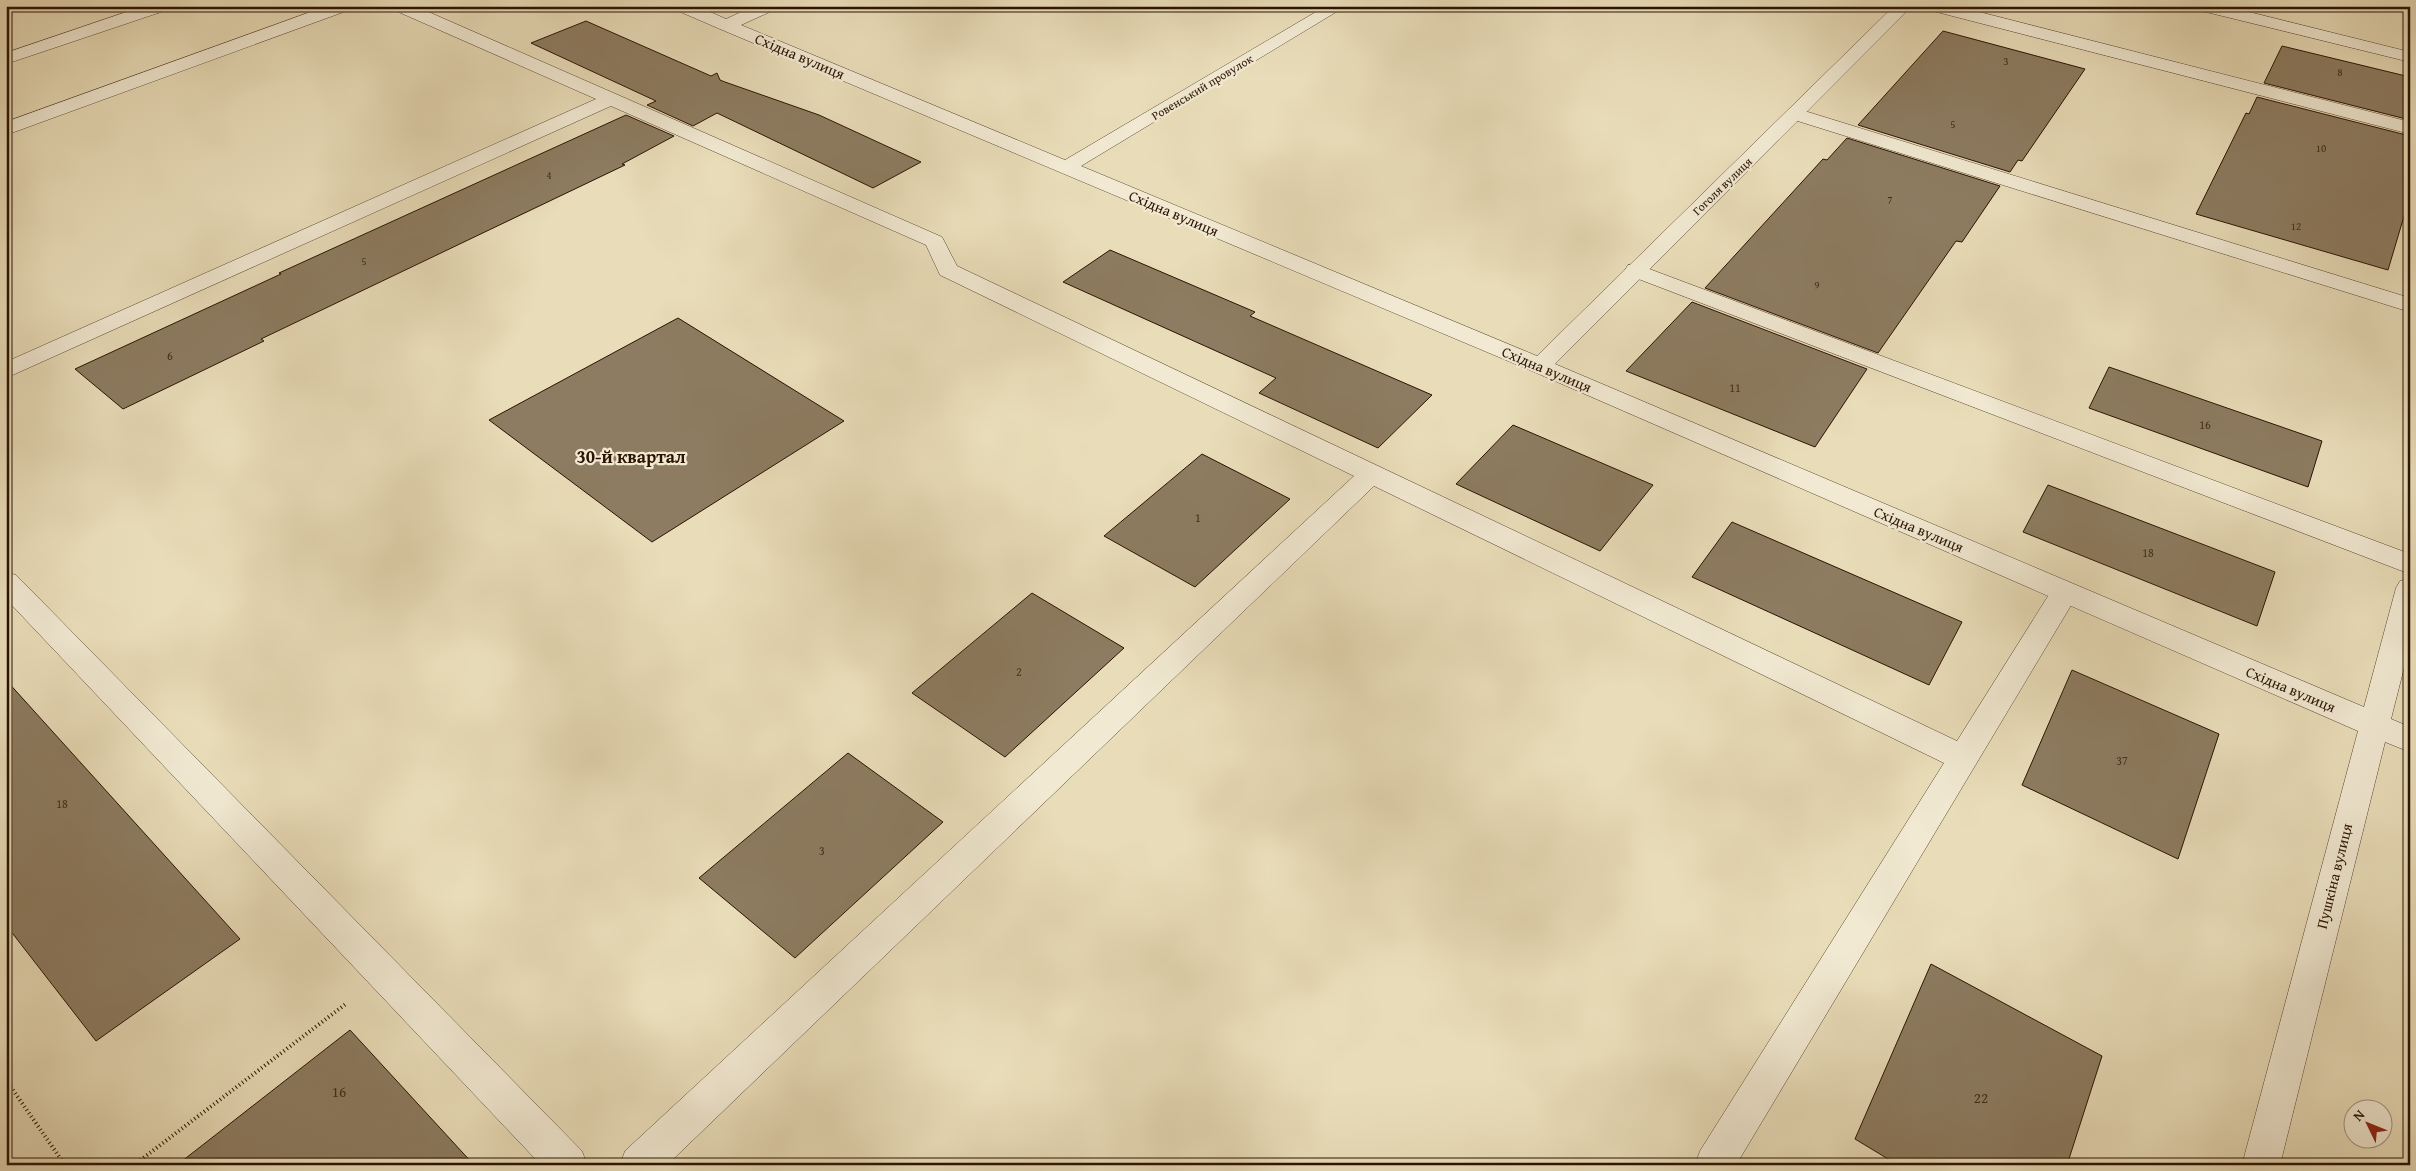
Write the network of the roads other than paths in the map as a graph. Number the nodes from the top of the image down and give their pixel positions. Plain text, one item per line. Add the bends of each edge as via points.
1 (161, 6) edge
2 (343, 6) edge
3 (400, 6) edge
4 (682, 6) edge
5 (768, 6) edge
6 (1338, 6) edge
7 (1904, 6) edge
8 (1935, 6) edge
9 (2204, 6) edge
10 (726, 25) junction
11 (2410, 58) edge
12 (6, 59) edge
13 (611, 99) junction
14 (1795, 114) junction
15 (2410, 128) edge
16 (6, 129) edge
17 (1065, 168) junction
18 (1636, 270) junction
19 (2410, 305) edge
20 (1540, 366) junction
21 (6, 370) edge
22 (1371, 474) junction
23 (2410, 564) edge
24 (6, 582) edge
25 (2410, 588) edge
26 (2065, 592) junction
27 (2373, 724) junction
28 (2410, 740) edge
29 (1963, 758) junction
30 (568, 1165) edge
31 (639, 1165) edge
32 (1714, 1165) edge
33 (2261, 1165) edge

1 - 12 street
2 - 16 street
3 - 13 street
4 - 10 street, Східна вулиця
5 - 10 street
6 - 17 street, Ровенський провулок
7 - 14 street, Гоголя вулиця
8 - 15 street
9 - 11 street
10 - 17 street, Східна вулиця
13 - 21 street
13 - 22 street via 935,240 948,270
14 - 18 street, Гоголя вулиця
14 - 19 street
17 - 20 street, Східна вулиця
18 - 20 street, Гоголя вулиця
18 - 23 street
20 - 26 street, Східна вулиця
22 - 29 street
22 - 31 street
24 - 30 street
25 - 27 street, Пушкіна вулиця
26 - 27 street, Східна вулиця
26 - 29 street
27 - 28 street, Східна вулиця
27 - 33 street, Пушкіна вулиця
29 - 32 street

